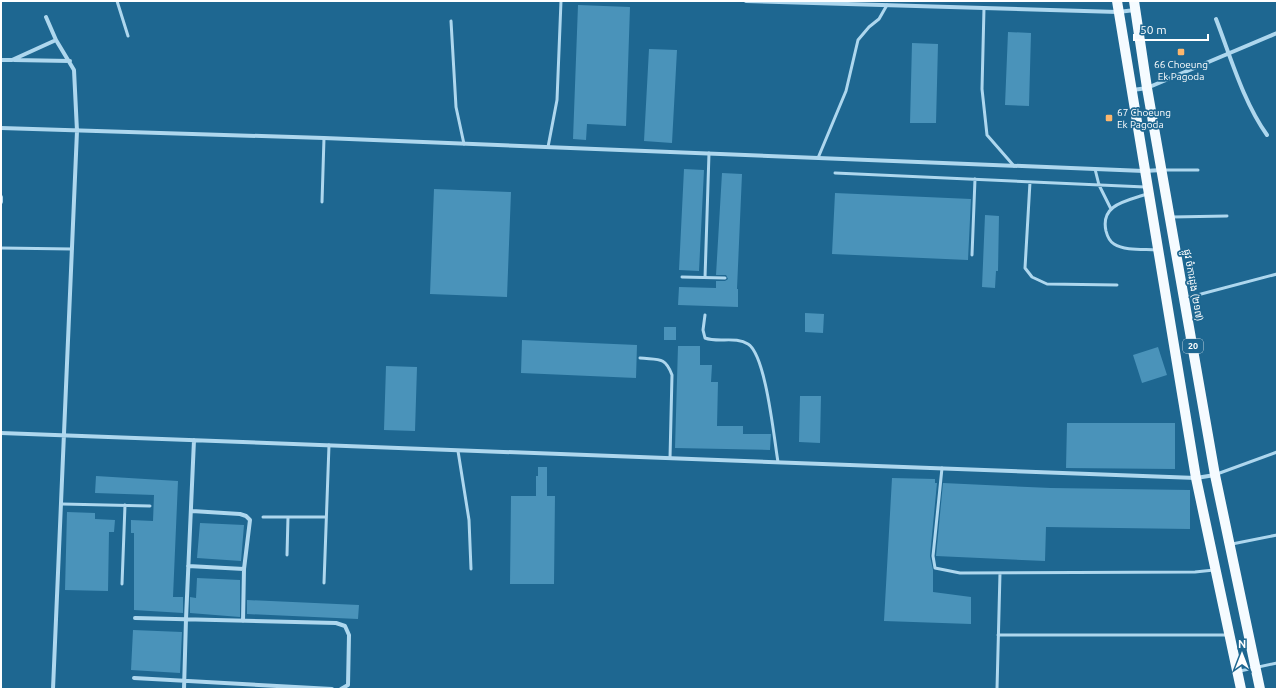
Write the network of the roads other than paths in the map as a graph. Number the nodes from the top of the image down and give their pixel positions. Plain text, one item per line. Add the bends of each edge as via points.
1 (117, 1) edge
2 (560, 1) edge
3 (746, 1) edge
4 (1117, 1) edge
5 (872, 3) edge
6 (887, 5) junction
7 (1135, 5) edge
8 (984, 8) junction
9 (1118, 12) junction
10 (46, 16) dead end
11 (1216, 19) dead end
12 (451, 21) dead end
13 (1277, 33) edge
14 (128, 36) dead end
15 (56, 40) junction
16 (1228, 54) junction
17 (1, 60) edge
18 (12, 60) junction
19 (70, 62) junction
20 (1147, 88) junction
21 (1131, 90) junction
22 (1, 128) edge
23 (77, 131) junction
24 (1267, 135) dead end
25 (324, 138) junction
26 (464, 144) junction
27 (548, 147) junction
28 (709, 153) junction
29 (818, 158) junction
30 (1014, 166) junction
31 (1095, 169) junction
32 (1162, 170) junction
33 (1198, 170) dead end
34 (1144, 171) junction
35 (835, 173) dead end
36 (975, 179) junction
37 (1030, 182) junction
38 (1099, 185) junction
39 (1148, 190) junction
40 (1, 197) edge
41 (1, 202) edge
42 (322, 202) dead end
43 (1111, 208) junction
44 (1228, 216) dead end
45 (1170, 217) junction
46 (1, 248) edge
47 (72, 249) junction
48 (1158, 250) junction
49 (972, 255) dead end
50 (1277, 274) edge
51 (682, 277) dead end
52 (705, 278) junction
53 (725, 278) dead end
54 (1117, 285) dead end
55 (1184, 298) junction
56 (705, 315) dead end
57 (640, 358) dead end
58 (1, 433) edge
59 (65, 436) junction
60 (194, 440) junction
61 (329, 445) junction
62 (458, 451) junction
63 (1277, 452) edge
64 (670, 458) junction
65 (778, 462) junction
66 (942, 468) junction
67 (1215, 475) junction
68 (1196, 478) junction
69 (62, 504) junction
70 (125, 505) junction
71 (150, 506) dead end
72 (192, 512) junction
73 (263, 517) dead end
74 (288, 517) junction
75 (326, 517) junction
76 (1277, 535) edge
77 (1230, 545) junction
78 (287, 555) dead end
79 (188, 566) junction
80 (244, 568) junction
81 (471, 569) dead end
82 (1215, 570) junction
83 (1000, 573) junction
84 (324, 583) dead end
85 (122, 584) dead end
86 (135, 618) dead end
87 (186, 619) junction
88 (243, 621) junction
89 (998, 635) junction
90 (1229, 635) junction
91 (1277, 663) edge
92 (1256, 668) junction
93 (1237, 671) junction
94 (134, 678) dead end
95 (185, 679) junction
96 (52, 689) edge
97 (184, 689) edge
98 (332, 689) edge
99 (341, 689) edge
100 (997, 689) edge
101 (1241, 689) edge
102 (1260, 689) edge

1 - 14 lane
2 - 27 lane via 557,100
3 - 5 street
4 - 9 main road, 20
5 - 6 street
6 - 8 street
6 - 29 lane via 878,19 858,40 846,91
7 - 9 street
7 - 20 main road, ផ្លូវ ចំការដូង (២១៧) / 20
8 - 9 street
8 - 30 lane via 982,88 987,135
9 - 21 main road, 20
10 - 15 street
11 - 16 street
12 - 26 lane via 456,107
13 - 16 street
15 - 18 street
15 - 19 street
16 - 20 street
16 - 24 street via 1258,123
17 - 18 street
18 - 19 street
19 - 23 street via 74,70
20 - 21 street
20 - 32 main road, ផ្លូវ ចំការដូង (២១៧) / 20
21 - 34 main road, 20
22 - 23 street
23 - 25 street
23 - 47 street
25 - 26 street
25 - 42 lane
26 - 27 street
27 - 28 street
28 - 29 street
28 - 52 lane
29 - 30 street
30 - 31 street
31 - 34 street
31 - 38 lane
32 - 33 lane
32 - 34 street
32 - 45 main road, ផ្លូវ ចំការដូង (២១៧) / 20
34 - 39 main road, 20
35 - 36 lane
36 - 37 lane
36 - 49 lane
37 - 38 lane
37 - 54 lane via 1025,268 1032,277 1046,284
38 - 39 lane
38 - 43 lane
39 - 43 lane
39 - 48 main road, 20
40 - 41 street
43 - 48 lane via 1105,216 1105,225 1113,244
44 - 45 lane
45 - 55 main road, ផ្លូវ ចំការដូង (២១៧) / 20
46 - 47 lane
47 - 59 street
48 - 68 main road, 20
50 - 55 lane
51 - 52 lane
52 - 53 lane
55 - 67 main road, ផ្លូវ ចំការដូង (២១៧) / 20
56 - 65 lane via 705,338 747,343 756,351 765,383
57 - 64 lane via 663,360 672,375
58 - 59 street
59 - 60 street
59 - 69 street
60 - 61 street
60 - 72 street
61 - 62 street
61 - 75 lane
62 - 64 street
62 - 81 lane via 469,520
63 - 67 lane
64 - 65 street
65 - 66 street
66 - 68 street
66 - 83 lane via 932,556 935,568 960,573
67 - 68 street
67 - 77 main road, ផ្លូវ ចំការដូង (២១៧) / 20
68 - 82 main road, 20
69 - 70 lane
69 - 96 street
70 - 71 lane
70 - 85 lane
72 - 79 street
72 - 80 street via 240,514 250,520
73 - 74 lane
74 - 75 lane
74 - 78 lane
75 - 84 lane
76 - 77 lane
77 - 92 main road, ផ្លូវ ចំការដូង (២១៧) / 20
79 - 80 street
79 - 87 street
80 - 88 street
82 - 83 lane
82 - 90 main road, 20
83 - 89 lane
86 - 87 street
87 - 88 street
87 - 95 street
88 - 99 street via 336,623 345,626 349,635 348,685
89 - 90 lane
89 - 100 lane
90 - 93 main road, 20
91 - 92 lane
92 - 93 lane
92 - 102 main road, ផ្លូវ ចំការដូង (២១៧) / 20
93 - 101 main road, 20
94 - 95 street
95 - 97 street
95 - 98 street

